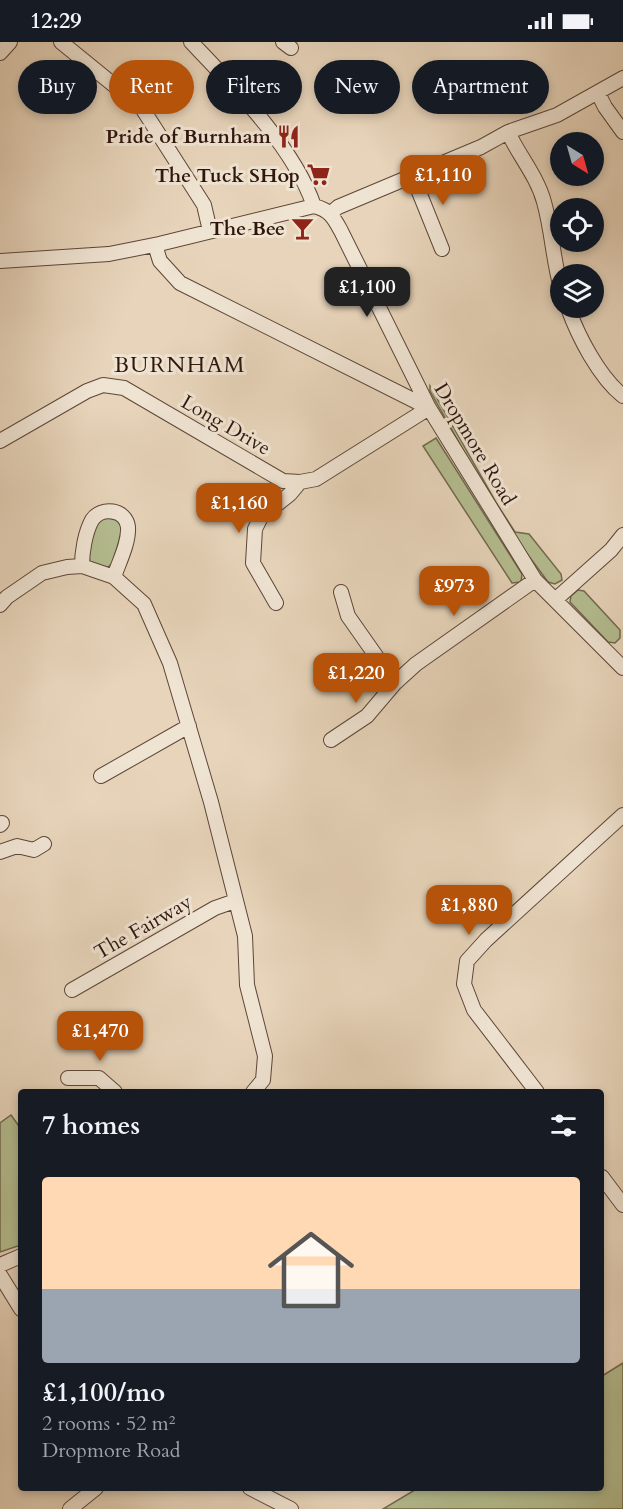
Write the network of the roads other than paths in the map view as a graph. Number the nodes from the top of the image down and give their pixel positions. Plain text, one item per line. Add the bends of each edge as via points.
1 (10, 42) edge
2 (61, 42) edge
3 (190, 42) edge
4 (0, 53) edge
5 (623, 78) edge
6 (598, 93) junction
7 (508, 132) junction
8 (623, 132) edge
9 (412, 177) junction
10 (314, 206) junction
11 (331, 213) junction
12 (210, 231) junction
13 (442, 240) dead end
14 (155, 245) junction
15 (0, 261) edge
16 (556, 264) edge
17 (572, 318) edge
18 (414, 380) junction
19 (397, 390) junction
20 (623, 396) edge
21 (429, 408) junction
22 (0, 441) edge
23 (300, 482) junction
24 (623, 535) edge
25 (82, 566) junction
26 (114, 578) junction
27 (535, 580) junction
28 (341, 592) dead end
29 (555, 600) junction
30 (276, 603) dead end
31 (0, 605) edge
32 (623, 668) edge
33 (395, 684) junction
34 (189, 726) junction
35 (331, 740) dead end
36 (101, 776) dead end
37 (623, 815) edge
38 (44, 844) dead end
39 (0, 852) edge
40 (235, 901) junction
41 (72, 990) dead end
42 (68, 1078) dead end
43 (112, 1089) edge
44 (256, 1089) edge
45 (535, 1089) edge
46 (604, 1180) edge
47 (623, 1205) edge
48 (18, 1257) edge
49 (0, 1265) edge
50 (0, 1275) edge
51 (18, 1304) edge
52 (92, 1491) edge
53 (267, 1491) edge
54 (70, 1509) edge
55 (291, 1509) edge

1 - 4 street
2 - 12 street via 142,108 204,205
3 - 10 street via 284,148 306,184
5 - 6 street
6 - 7 street via 557,115
6 - 8 street
7 - 9 street
7 - 16 street via 544,201
9 - 11 street
9 - 13 street
10 - 11 street
10 - 12 street
11 - 18 street, Dropmore Road
12 - 14 street
14 - 15 street via 109,254
14 - 19 street via 160,261 180,283
17 - 20 street via 595,362
18 - 19 street
18 - 21 street, Dropmore Road
19 - 21 street
21 - 23 street via 316,480
21 - 27 street, Dropmore Road
22 - 23 street, Long Drive via 87,391 103,386 124,388 283,481
23 - 30 street via 261,517 255,529 253,563
24 - 29 street
25 - 26 street
25 - 26 street via 92,521 106,510 120,513 128,533
25 - 31 street via 42,573
26 - 34 street via 144,604 170,663
27 - 29 street, Dropmore Road
27 - 33 street via 416,664
28 - 33 street via 348,616
29 - 32 street, Dropmore Road
33 - 35 street via 367,716
34 - 36 street
34 - 40 street
37 - 45 street via 467,961 464,984 474,1010
38 - 39 street via 34,850 17,846
40 - 41 street, The Fairway via 215,908
40 - 44 street via 245,936 246,986 265,1056 263,1080
42 - 43 street via 99,1078
46 - 47 street
48 - 49 street
50 - 51 street
52 - 54 street
53 - 55 street

